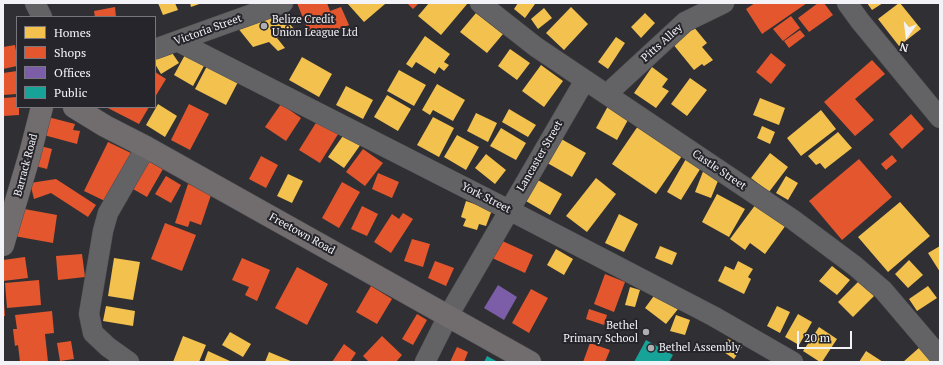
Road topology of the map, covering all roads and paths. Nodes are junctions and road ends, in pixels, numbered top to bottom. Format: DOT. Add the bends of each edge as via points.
graph roads {
  1 [pos="283,3"];
  2 [pos="480,3"];
  3 [pos="724,3"];
  4 [pos="847,3"];
  5 [pos="177,41"];
  6 [pos="156,49"];
  7 [pos="585,80"];
  8 [pos="607,94"];
  9 [pos="42,108"];
  10 [pos="76,108"];
  11 [pos="940,118"];
  12 [pos="146,147"];
  13 [pos="509,210"];
  14 [pos="3,245"];
  15 [pos="448,316"];
  16 [pos="940,357"];
  17 [pos="129,362"];
  18 [pos="425,362"];
  19 [pos="530,362"];
  20 [pos="793,362"];
  1 -- 5 [label="street, Victoria Street"];
  2 -- 7 [label="street, Castle Street" via="536,47"];
  3 -- 8 [label="street, Pitts Alley" via="685,22"];
  4 -- 11 [label="street"];
  5 -- 6 [label="street, Victoria Street"];
  5 -- 13 [label="street, York Street"];
  7 -- 8 [label="street, Castle Street"];
  7 -- 13 [label="street, Lancaster Street"];
  8 -- 16 [label="street, Castle Street" via="792,219 855,266 883,290"];
  9 -- 14 [label="main road, Barrack Road"];
  10 -- 12 [label="main road, Freetown Road"];
  12 -- 15 [label="main road, Freetown Road"];
  12 -- 17 [label="street" via="108,213 89,314 93,333"];
  13 -- 15 [label="street, Lancaster Street"];
  13 -- 20 [label="street, York Street" via="713,316"];
  15 -- 18 [label="street, Lancaster Street"];
  15 -- 19 [label="main road, Freetown Road"];
}
